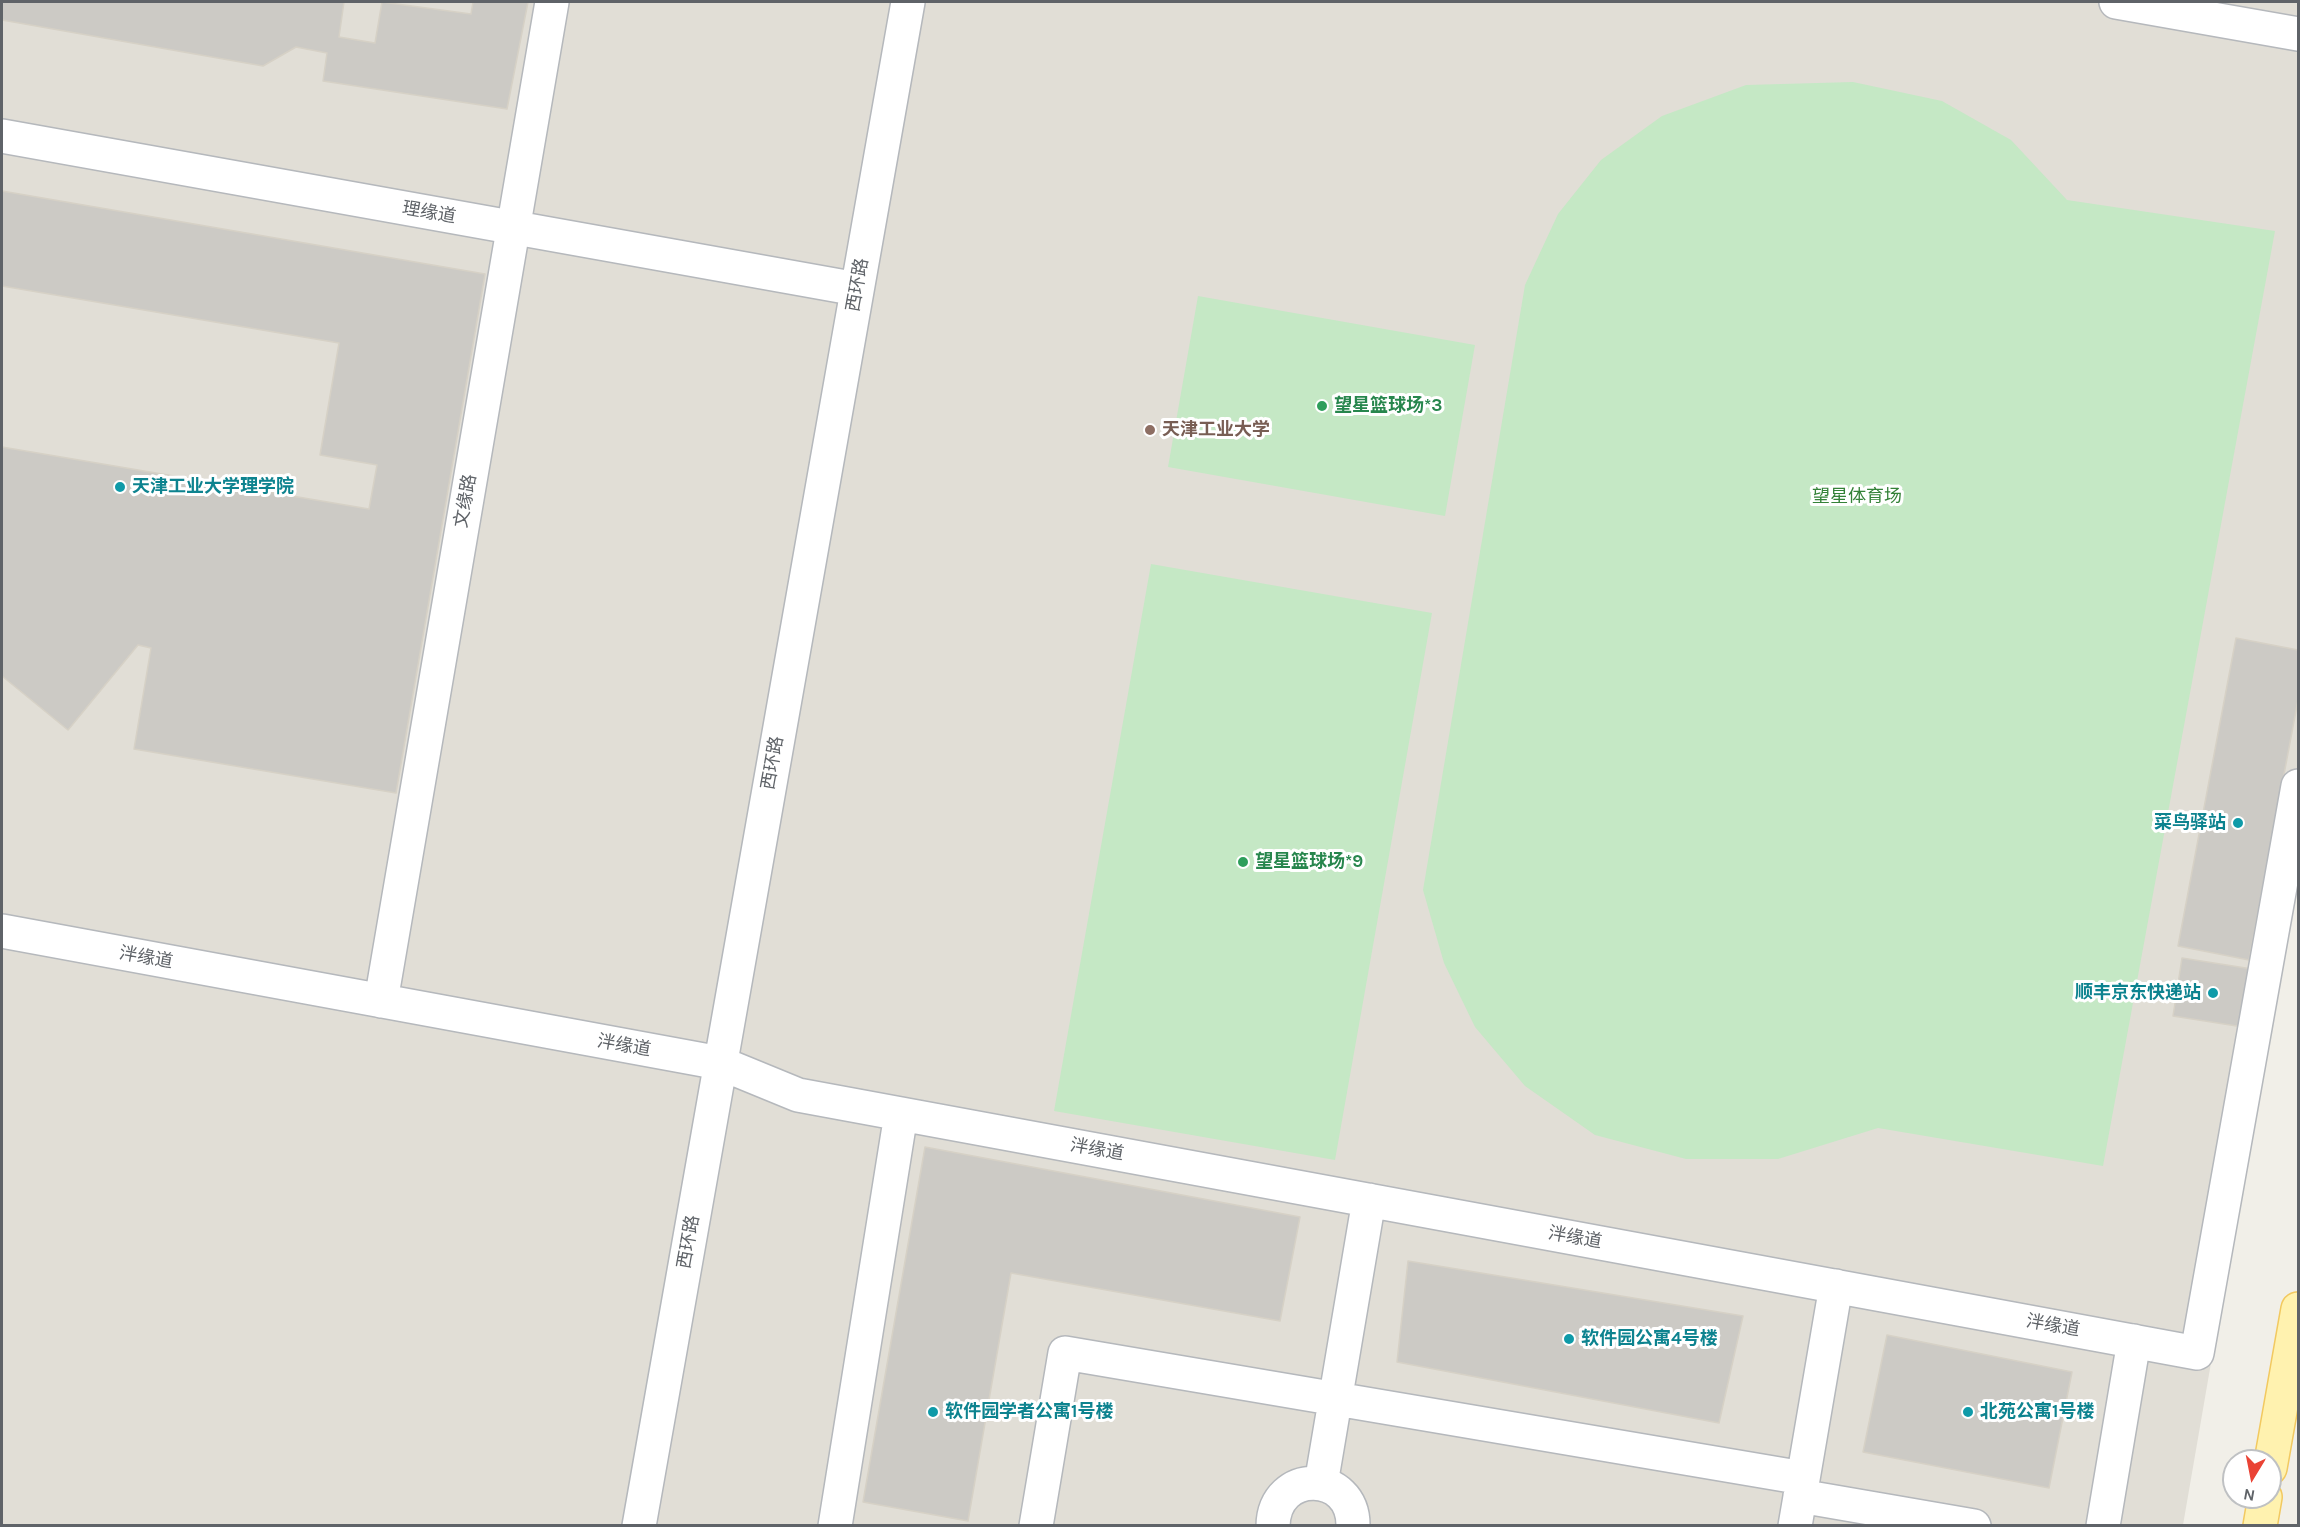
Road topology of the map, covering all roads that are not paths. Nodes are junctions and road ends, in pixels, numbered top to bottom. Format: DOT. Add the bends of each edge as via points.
graph roads {
  1 [pos="552,2"];
  2 [pos="908,2"];
  3 [pos="2116,2"];
  4 [pos="2298,34"];
  5 [pos="2,136"];
  6 [pos="513,228"];
  7 [pos="857,289"];
  8 [pos="2298,786"];
  9 [pos="2,931"];
  10 [pos="381,1001"];
  11 [pos="720,1064"];
  12 [pos="900,1114"];
  13 [pos="1369,1200"];
  14 [pos="1836,1286"];
  15 [pos="2298,1309"];
  16 [pos="2134,1341"];
  17 [pos="2295,1353"];
  18 [pos="1335,1399"];
  19 [pos="2289,1414"];
  20 [pos="2277,1449"];
  21 [pos="1321,1484"];
  22 [pos="1799,1500"];
  23 [pos="2263,1509"];
  24 [pos="639,1526"];
  25 [pos="835,1526"];
  26 [pos="1036,1526"];
  27 [pos="1273,1526"];
  28 [pos="1353,1526"];
  29 [pos="1974,1526"];
  30 [pos="2103,1526"];
  31 [pos="2260,1526"];
  1 -- 6 [label="street, 文缘路"];
  2 -- 7 [label="street, 西环路"];
  3 -- 4 [label="street"];
  5 -- 6 [label="street, 理缘道"];
  6 -- 7 [label="street, 理缘道"];
  6 -- 10 [label="street, 文缘路"];
  7 -- 11 [label="street, 西环路"];
  8 -- 16 [label="street, 泮缘道" via="2197,1353"];
  9 -- 10 [label="street, 泮缘道"];
  10 -- 11 [label="street, 泮缘道"];
  11 -- 12 [label="street, 泮缘道" via="798,1095"];
  11 -- 24 [label="street, 西环路"];
  12 -- 13 [label="street, 泮缘道"];
  12 -- 25 [label="street"];
  13 -- 14 [label="street, 泮缘道"];
  13 -- 18 [label="street"];
  14 -- 16 [label="street, 泮缘道"];
  14 -- 22 [label="street"];
  15 -- 17 [label="main road"];
  16 -- 30 [label="street"];
  17 -- 19 [label="main road"];
  18 -- 21 [label="street"];
  18 -- 22 [label="street"];
  18 -- 26 [label="street" via="1065,1353"];
  19 -- 20 [label="main road"];
  21 -- 27 [label="street" via="1308,1483 1285,1494 1277,1504"];
  21 -- 28 [label="street" via="1345,1497 1352,1509"];
  22 -- 29 [label="street"];
  23 -- 31 [label="main road"];
}
